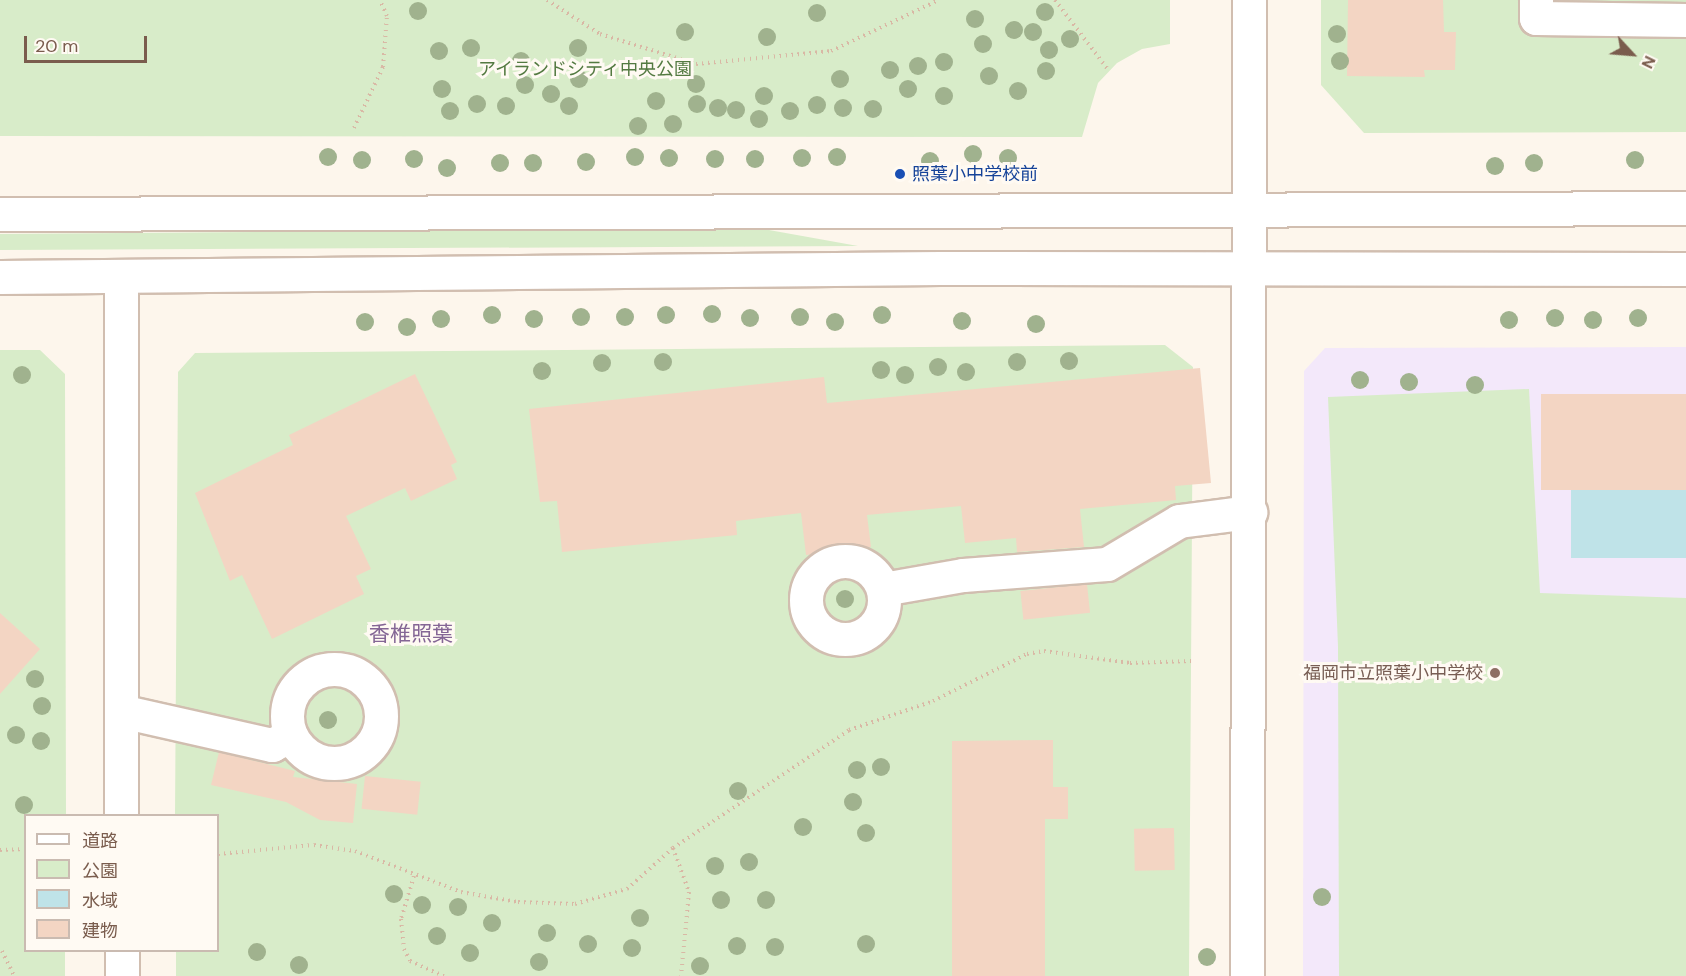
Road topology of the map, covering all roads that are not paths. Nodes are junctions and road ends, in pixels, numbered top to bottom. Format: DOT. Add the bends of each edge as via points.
graph roads {
  1 [pos="1249,0"];
  2 [pos="1536,0"];
  3 [pos="1686,20"];
  4 [pos="1686,208"];
  5 [pos="1251,213"];
  6 [pos="0,214"];
  7 [pos="1686,269"];
  8 [pos="1252,272"];
  9 [pos="0,277"];
  10 [pos="121,277"];
  11 [pos="1250,512"];
  12 [pos="883,589"];
  13 [pos="121,711"];
  14 [pos="291,735"];
  15 [pos="121,814"];
  16 [pos="122,952"];
  17 [pos="122,976"];
  18 [pos="1247,976"];
  1 -- 5 [label="street"];
  2 -- 3 [label="street" via="1536,18"];
  4 -- 5 [label="street"];
  5 -- 6 [label="street"];
  5 -- 8 [label="street"];
  7 -- 8 [label="street"];
  8 -- 10 [label="street" via="928,268"];
  8 -- 11 [label="street"];
  9 -- 10 [label="street"];
  10 -- 13 [label="street"];
  11 -- 12 [label="street" via="1179,521 1107,564 963,576"];
  11 -- 18 [label="street"];
  13 -- 14 [label="street" via="272,745"];
  13 -- 15 [label="street"];
  16 -- 17 [label="street"];
}
